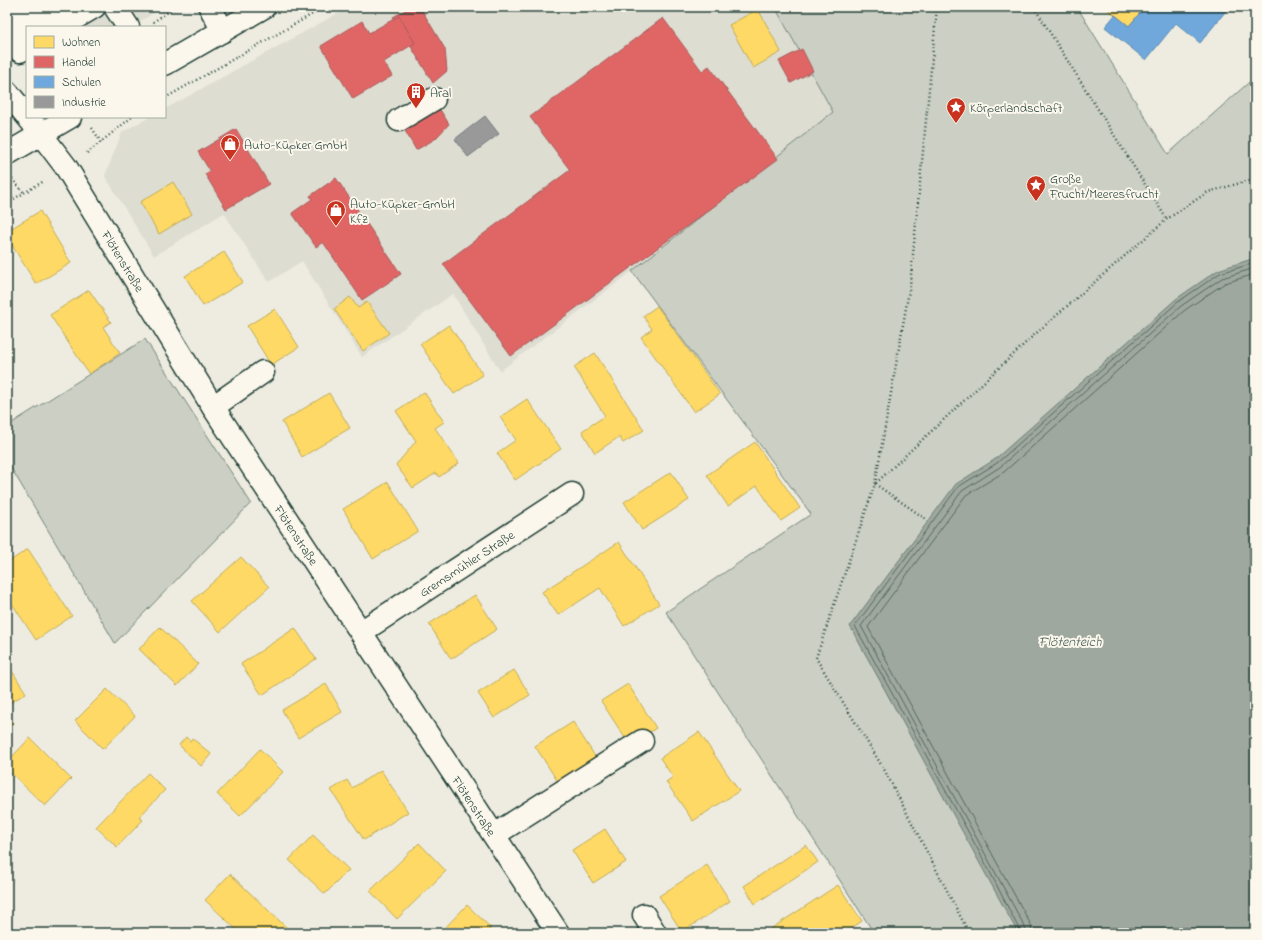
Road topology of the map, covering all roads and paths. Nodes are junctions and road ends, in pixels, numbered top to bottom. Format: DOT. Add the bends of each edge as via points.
graph roads {
  1 [pos="36,7"];
  2 [pos="61,7"];
  3 [pos="94,7"];
  4 [pos="115,7"];
  5 [pos="176,7"];
  6 [pos="210,7"];
  7 [pos="264,7"];
  8 [pos="325,7"];
  9 [pos="937,7"];
  10 [pos="1034,7"];
  11 [pos="150,23"];
  12 [pos="26,26"];
  13 [pos="26,26"];
  14 [pos="62,26"];
  15 [pos="127,26"];
  16 [pos="223,31"];
  17 [pos="15,32"];
  18 [pos="166,63"];
  19 [pos="7,92"];
  20 [pos="166,97"];
  21 [pos="434,99"];
  22 [pos="26,115"];
  23 [pos="62,118"];
  24 [pos="399,120"];
  25 [pos="32,122"];
  26 [pos="7,154"];
  27 [pos="11,177"];
  28 [pos="1255,179"];
  29 [pos="24,193"];
  30 [pos="1166,219"];
  31 [pos="263,372"];
  32 [pos="213,407"];
  33 [pos="875,484"];
  34 [pos="572,494"];
  35 [pos="926,518"];
  36 [pos="361,632"];
  37 [pos="642,740"];
  38 [pos="494,835"];
  39 [pos="558,933"];
  40 [pos="969,933"];
  1 -- 17 [label="street"];
  2 -- 12 [label="street"];
  3 -- 14 [label="street"];
  4 -- 15 [label="street"];
  5 -- 11 [label="path"];
  6 -- 16 [label="street"];
  7 -- 16 [label="street"];
  8 -- 20 [label="path"];
  9 -- 33 [label="path" via="910,285"];
  10 -- 30 [label="path"];
  13 -- 17 [label="street"];
  16 -- 18 [label="street"];
  19 -- 22 [label="street, Flötenstraße"];
  21 -- 24 [label="street"];
  23 -- 25 [label="street"];
  25 -- 26 [label="street"];
  25 -- 32 [label="street, Flötenstraße" via="66,167"];
  27 -- 29 [label="path"];
  28 -- 30 [label="path" via="1208,192"];
  30 -- 33 [label="path" via="1034,336"];
  31 -- 32 [label="street"];
  32 -- 36 [label="street, Flötenstraße"];
  33 -- 35 [label="path"];
  33 -- 40 [label="path" via="816,658 885,771"];
  34 -- 36 [label="street, Gremsmühler Straße"];
  36 -- 38 [label="street, Flötenstraße"];
  37 -- 38 [label="street"];
  38 -- 39 [label="street, Flötenstraße"];
}
